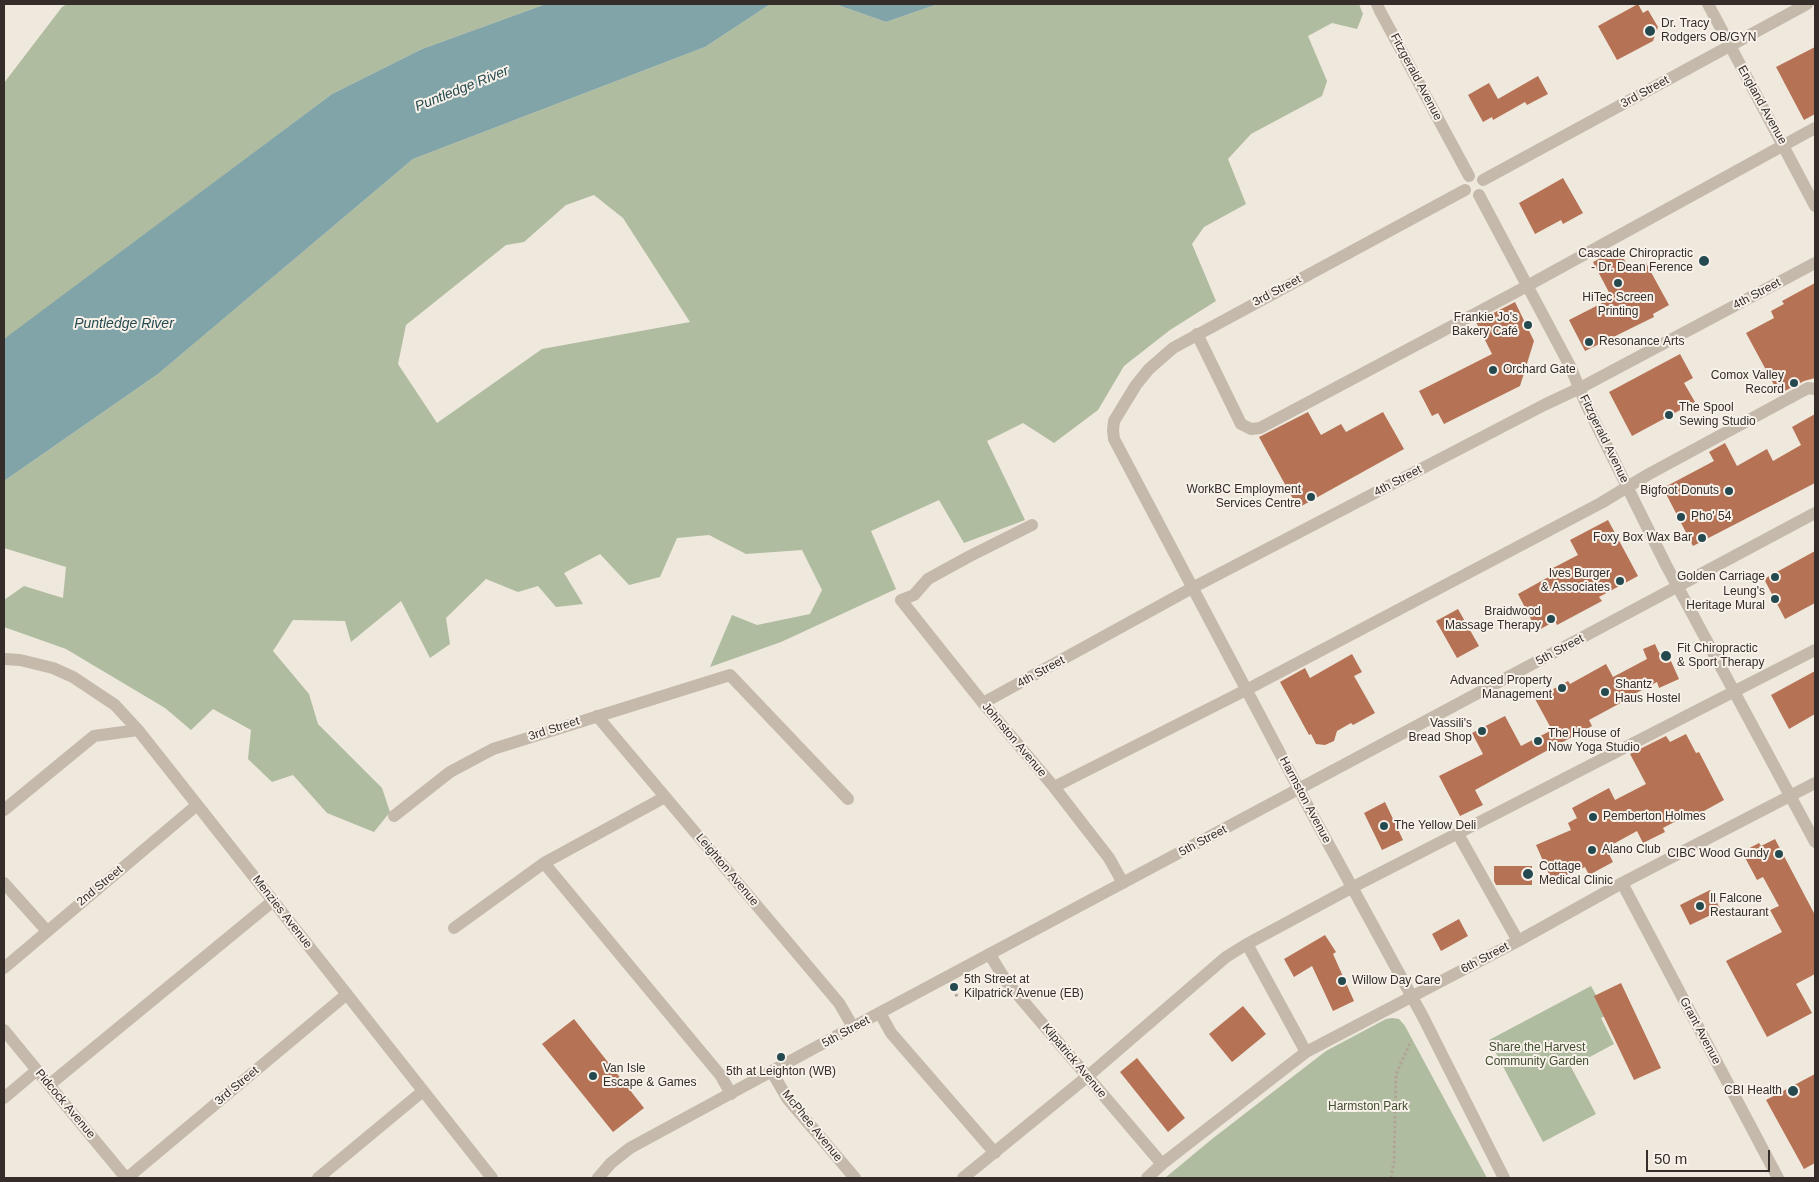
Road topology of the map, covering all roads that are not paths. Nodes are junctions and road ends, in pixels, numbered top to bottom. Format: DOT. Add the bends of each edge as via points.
graph roads {
  1 [pos="1378,4"];
  2 [pos="1708,4"];
  3 [pos="1807,4"];
  4 [pos="1730,45"];
  5 [pos="1815,128"];
  6 [pos="1784,145"];
  7 [pos="1469,176"];
  8 [pos="1483,180"];
  9 [pos="1465,190"];
  10 [pos="1479,195"];
  11 [pos="1815,206"];
  12 [pos="1815,263"];
  13 [pos="1527,286"];
  14 [pos="1197,334"];
  15 [pos="1580,388"];
  16 [pos="1815,388"];
  17 [pos="1114,421"];
  18 [pos="1627,487"];
  19 [pos="1815,513"];
  20 [pos="1032,526"];
  21 [pos="1678,586"];
  22 [pos="1192,588"];
  23 [pos="1815,650"];
  24 [pos="4,659"];
  25 [pos="1246,690"];
  26 [pos="1735,691"];
  27 [pos="983,703"];
  28 [pos="597,716"];
  29 [pos="138,730"];
  30 [pos="1815,783"];
  31 [pos="1054,787"];
  32 [pos="1299,789"];
  33 [pos="1790,796"];
  34 [pos="665,797"];
  35 [pos="848,799"];
  36 [pos="197,805"];
  37 [pos="4,810"];
  38 [pos="394,816"];
  39 [pos="1458,834"];
  40 [pos="1815,842"];
  41 [pos="544,863"];
  42 [pos="4,883"];
  43 [pos="1124,883"];
  44 [pos="1622,883"];
  45 [pos="1353,887"];
  46 [pos="273,901"];
  47 [pos="454,928"];
  48 [pos="47,931"];
  49 [pos="1518,941"];
  50 [pos="1247,944"];
  51 [pos="990,955"];
  52 [pos="4,968"];
  53 [pos="346,994"];
  54 [pos="1412,996"];
  55 [pos="880,1013"];
  56 [pos="853,1027"];
  57 [pos="4,1030"];
  58 [pos="1306,1052"];
  59 [pos="37,1070"];
  60 [pos="772,1072"];
  61 [pos="1088,1076"];
  62 [pos="49,1085"];
  63 [pos="423,1091"];
  64 [pos="731,1094"];
  65 [pos="4,1098"];
  66 [pos="995,1153"];
  67 [pos="1162,1164"];
  68 [pos="126,1178"];
  69 [pos="318,1178"];
  70 [pos="492,1178"];
  71 [pos="598,1178"];
  72 [pos="855,1178"];
  73 [pos="963,1178"];
  74 [pos="1148,1178"];
  75 [pos="1504,1178"];
  76 [pos="1778,1178"];
  1 -- 7 [label="street, Fitzgerald Avenue"];
  2 -- 4 [label="street, England Avenue"];
  3 -- 4 [label="street, 3rd Street"];
  4 -- 6 [label="street, England Avenue"];
  4 -- 8 [label="street, 3rd Street"];
  5 -- 6 [label="street"];
  6 -- 11 [label="street, England Avenue"];
  6 -- 13 [label="street"];
  7 -- 8 [label="street"];
  7 -- 9 [label="street"];
  8 -- 10 [label="street" via="1484,187"];
  9 -- 10 [label="street" via="1469,195"];
  9 -- 14 [label="street, 3rd Street"];
  10 -- 13 [label="street, Fitzgerald Avenue"];
  12 -- 15 [label="street, 4th Street"];
  13 -- 14 [label="street" via="1260,428 1251,429 1241,424"];
  13 -- 15 [label="street, Fitzgerald Avenue"];
  14 -- 17 [label="street, 3rd Street" via="1173,348 1149,369"];
  15 -- 18 [label="street, Fitzgerald Avenue"];
  15 -- 22 [label="street, 4th Street"];
  16 -- 18 [label="street" via="1808,388"];
  17 -- 22 [label="street, Harmston Avenue" via="1114,439"];
  18 -- 21 [label="street, Fitzgerald Avenue"];
  18 -- 25 [label="street"];
  19 -- 21 [label="street, 5th Street"];
  20 -- 27 [label="street, Johnston Avenue" via="928,579 914,595 900,600"];
  21 -- 26 [label="street, Fitzgerald Avenue"];
  21 -- 32 [label="street, 5th Street"];
  22 -- 25 [label="street, Harmston Avenue"];
  22 -- 27 [label="street, 4th Street"];
  23 -- 26 [label="street"];
  24 -- 29 [label="street, Menzies Avenue" via="53,668 73,677 115,705"];
  25 -- 31 [label="street"];
  25 -- 32 [label="street, Harmston Avenue"];
  26 -- 33 [label="street, Fitzgerald Avenue"];
  26 -- 39 [label="street"];
  27 -- 31 [label="street, Johnston Avenue"];
  28 -- 34 [label="street, Leighton Avenue"];
  28 -- 35 [label="street, 3rd Street" via="730,675"];
  28 -- 38 [label="street, 3rd Street" via="493,748 450,772"];
  29 -- 36 [label="street, Menzies Avenue"];
  29 -- 37 [label="street" via="94,736"];
  30 -- 33 [label="street, 6th Street"];
  31 -- 43 [label="street, Johnston Avenue" via="1109,858"];
  32 -- 43 [label="street, 5th Street"];
  32 -- 45 [label="street, Harmston Avenue"];
  33 -- 40 [label="street, Fitzgerald Avenue"];
  33 -- 44 [label="street, 6th Street"];
  34 -- 41 [label="street"];
  34 -- 56 [label="street, Leighton Avenue" via="839,1003"];
  36 -- 46 [label="street, Menzies Avenue"];
  36 -- 48 [label="street, 2nd Street"];
  39 -- 45 [label="street"];
  39 -- 49 [label="street"];
  41 -- 47 [label="street"];
  41 -- 64 [label="street" via="721,1076"];
  42 -- 48 [label="street"];
  43 -- 51 [label="street, 5th Street"];
  44 -- 49 [label="street, 6th Street"];
  44 -- 76 [label="street, Grant Avenue"];
  45 -- 50 [label="street"];
  45 -- 54 [label="street, Harmston Avenue"];
  46 -- 53 [label="street, Menzies Avenue"];
  46 -- 62 [label="street"];
  48 -- 52 [label="street, 2nd Street"];
  49 -- 54 [label="street, 6th Street"];
  50 -- 58 [label="street"];
  50 -- 61 [label="street" via="1226,957"];
  51 -- 55 [label="street, 5th Street"];
  51 -- 61 [label="street, Kilpatrick Avenue" via="1006,981"];
  53 -- 63 [label="street, Menzies Avenue"];
  53 -- 68 [label="street, 3rd Street"];
  54 -- 58 [label="street, 6th Street"];
  54 -- 75 [label="street, Harmston Avenue"];
  55 -- 56 [label="street, 5th Street"];
  55 -- 66 [label="street" via="890,1033"];
  56 -- 60 [label="street, 5th Street"];
  57 -- 59 [label="street, Pidcock Avenue"];
  58 -- 67 [label="street, 6th Street"];
  59 -- 62 [label="street, Pidcock Avenue"];
  59 -- 65 [label="street"];
  60 -- 64 [label="street, 5th Street"];
  60 -- 72 [label="street, McPhee Avenue" via="787,1098"];
  61 -- 66 [label="street"];
  61 -- 67 [label="street, Kilpatrick Avenue"];
  62 -- 68 [label="street, Pidcock Avenue"];
  63 -- 69 [label="street"];
  63 -- 70 [label="street, Menzies Avenue"];
  64 -- 71 [label="street, 5th Street" via="630,1148"];
  66 -- 73 [label="street"];
  67 -- 74 [label="street, 6th Street"];
}
